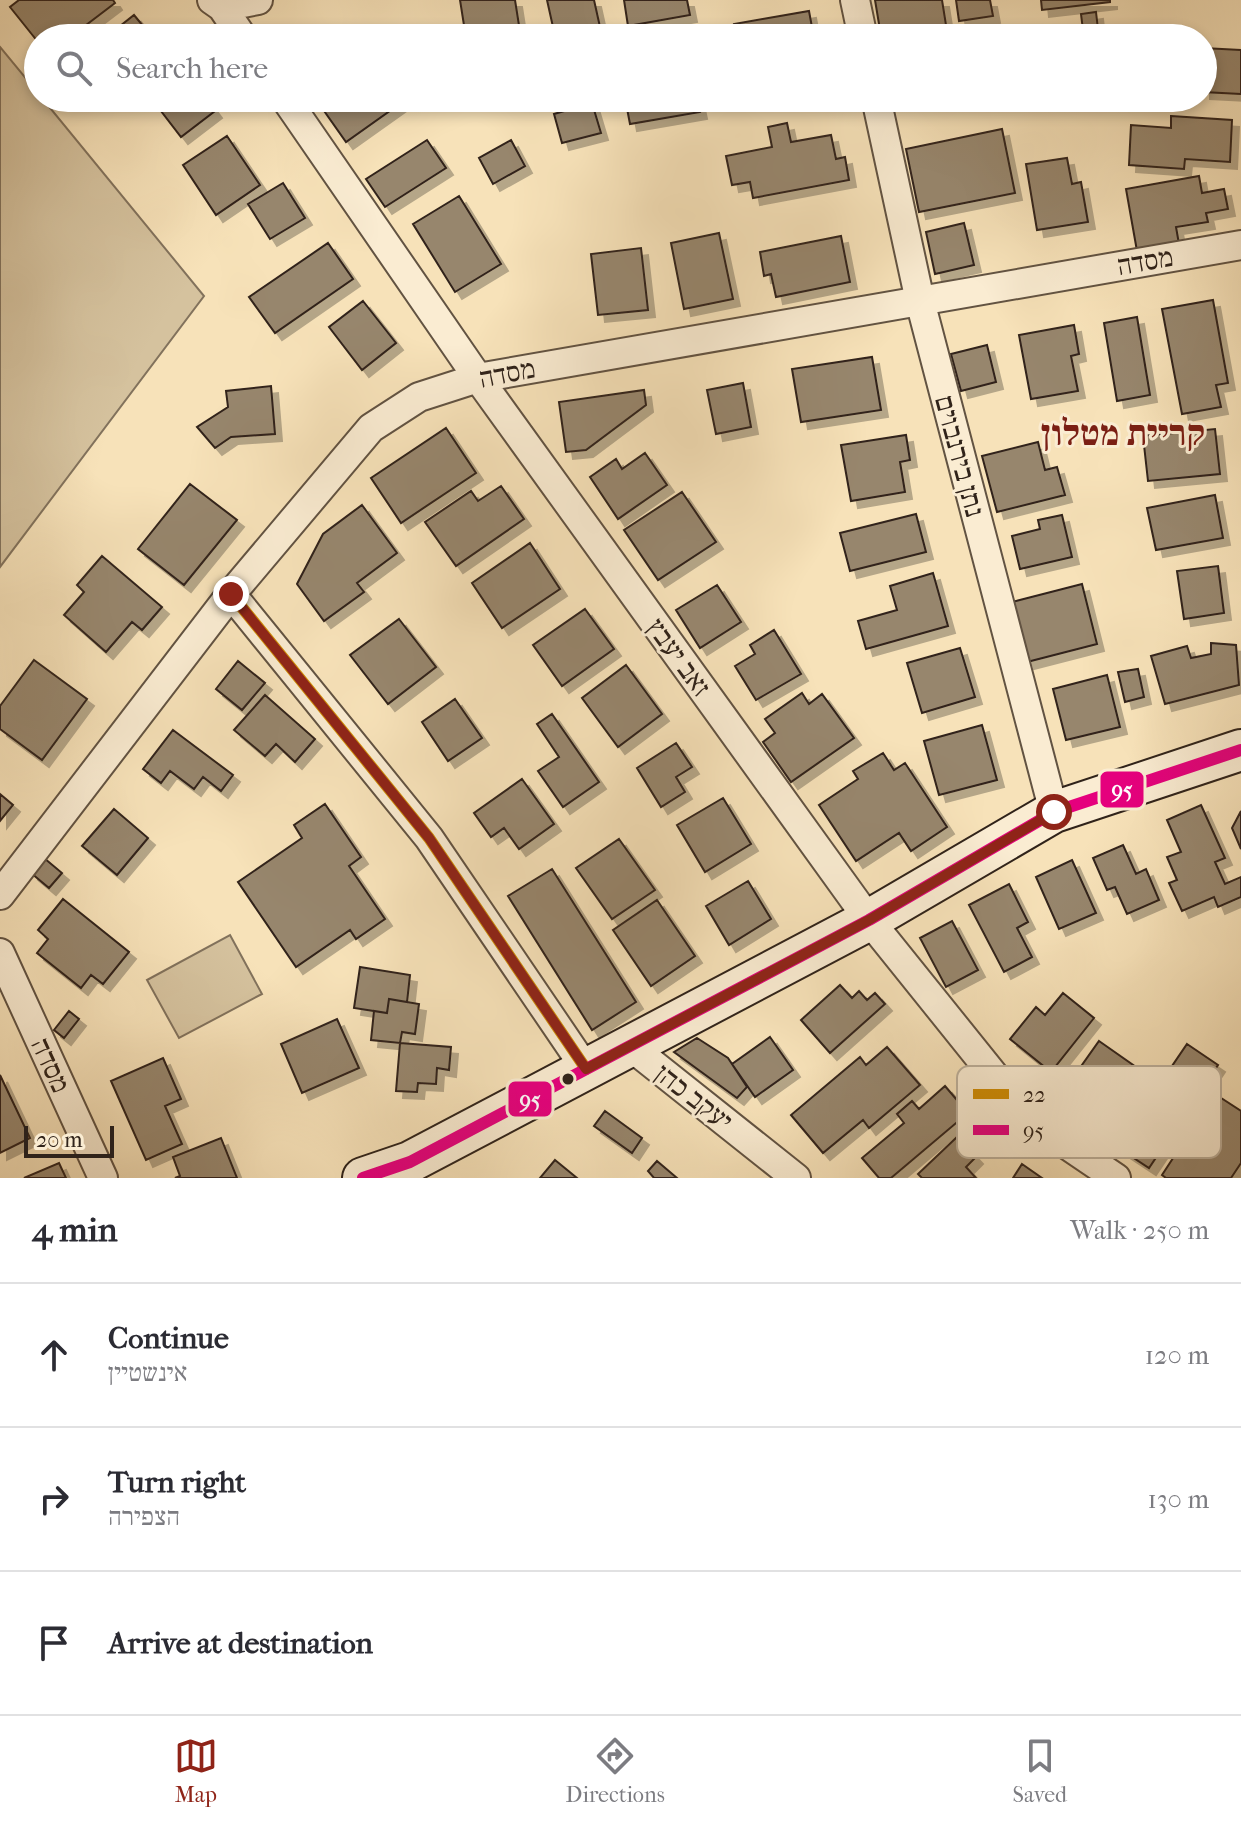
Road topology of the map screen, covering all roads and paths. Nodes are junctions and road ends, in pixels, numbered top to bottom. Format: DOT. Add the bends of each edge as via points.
graph roads {
  1 [pos="258,0"];
  2 [pos="855,0"];
  3 [pos="220,2"];
  4 [pos="234,24"];
  5 [pos="860,24"];
  6 [pos="295,112"];
  7 [pos="879,112"];
  8 [pos="1241,245"];
  9 [pos="920,301"];
  10 [pos="478,378"];
  11 [pos="231,594"];
  12 [pos="1241,750"];
  13 [pos="1054,812"];
  14 [pos="0,895"];
  15 [pos="869,920"];
  16 [pos="0,953"];
  17 [pos="630,1046"];
  18 [pos="986,1066"];
  19 [pos="586,1069"];
  20 [pos="1087,1158"];
  21 [pos="419,1170"];
  22 [pos="103,1178"];
  23 [pos="363,1178"];
  24 [pos="796,1178"];
  25 [pos="1116,1178"];
  1 -- 3 [label="street"];
  2 -- 5 [label="street"];
  3 -- 4 [label="street"];
  6 -- 10 [label="street, זאב יעבץ"];
  7 -- 9 [label="street, נתן בירנבוים"];
  8 -- 9 [label="street, מסדה"];
  9 -- 10 [label="street, מסדה"];
  9 -- 13 [label="street, נתן בירנבוים"];
  10 -- 11 [label="street, מסדה" via="419,397 371,428"];
  10 -- 15 [label="street, זאב יעבץ"];
  11 -- 14 [label="street, מסדה"];
  11 -- 19 [label="street" via="429,838"];
  12 -- 13 [label="street"];
  13 -- 15 [label="street"];
  15 -- 17 [label="street"];
  15 -- 18 [label="street, זאב יעבץ"];
  16 -- 22 [label="street, מסדה"];
  17 -- 19 [label="street"];
  17 -- 24 [label="street, יעקב כהן"];
  19 -- 21 [label="street"];
  20 -- 25 [label="street, זאב יעבץ"];
  21 -- 23 [label="street"];
}
